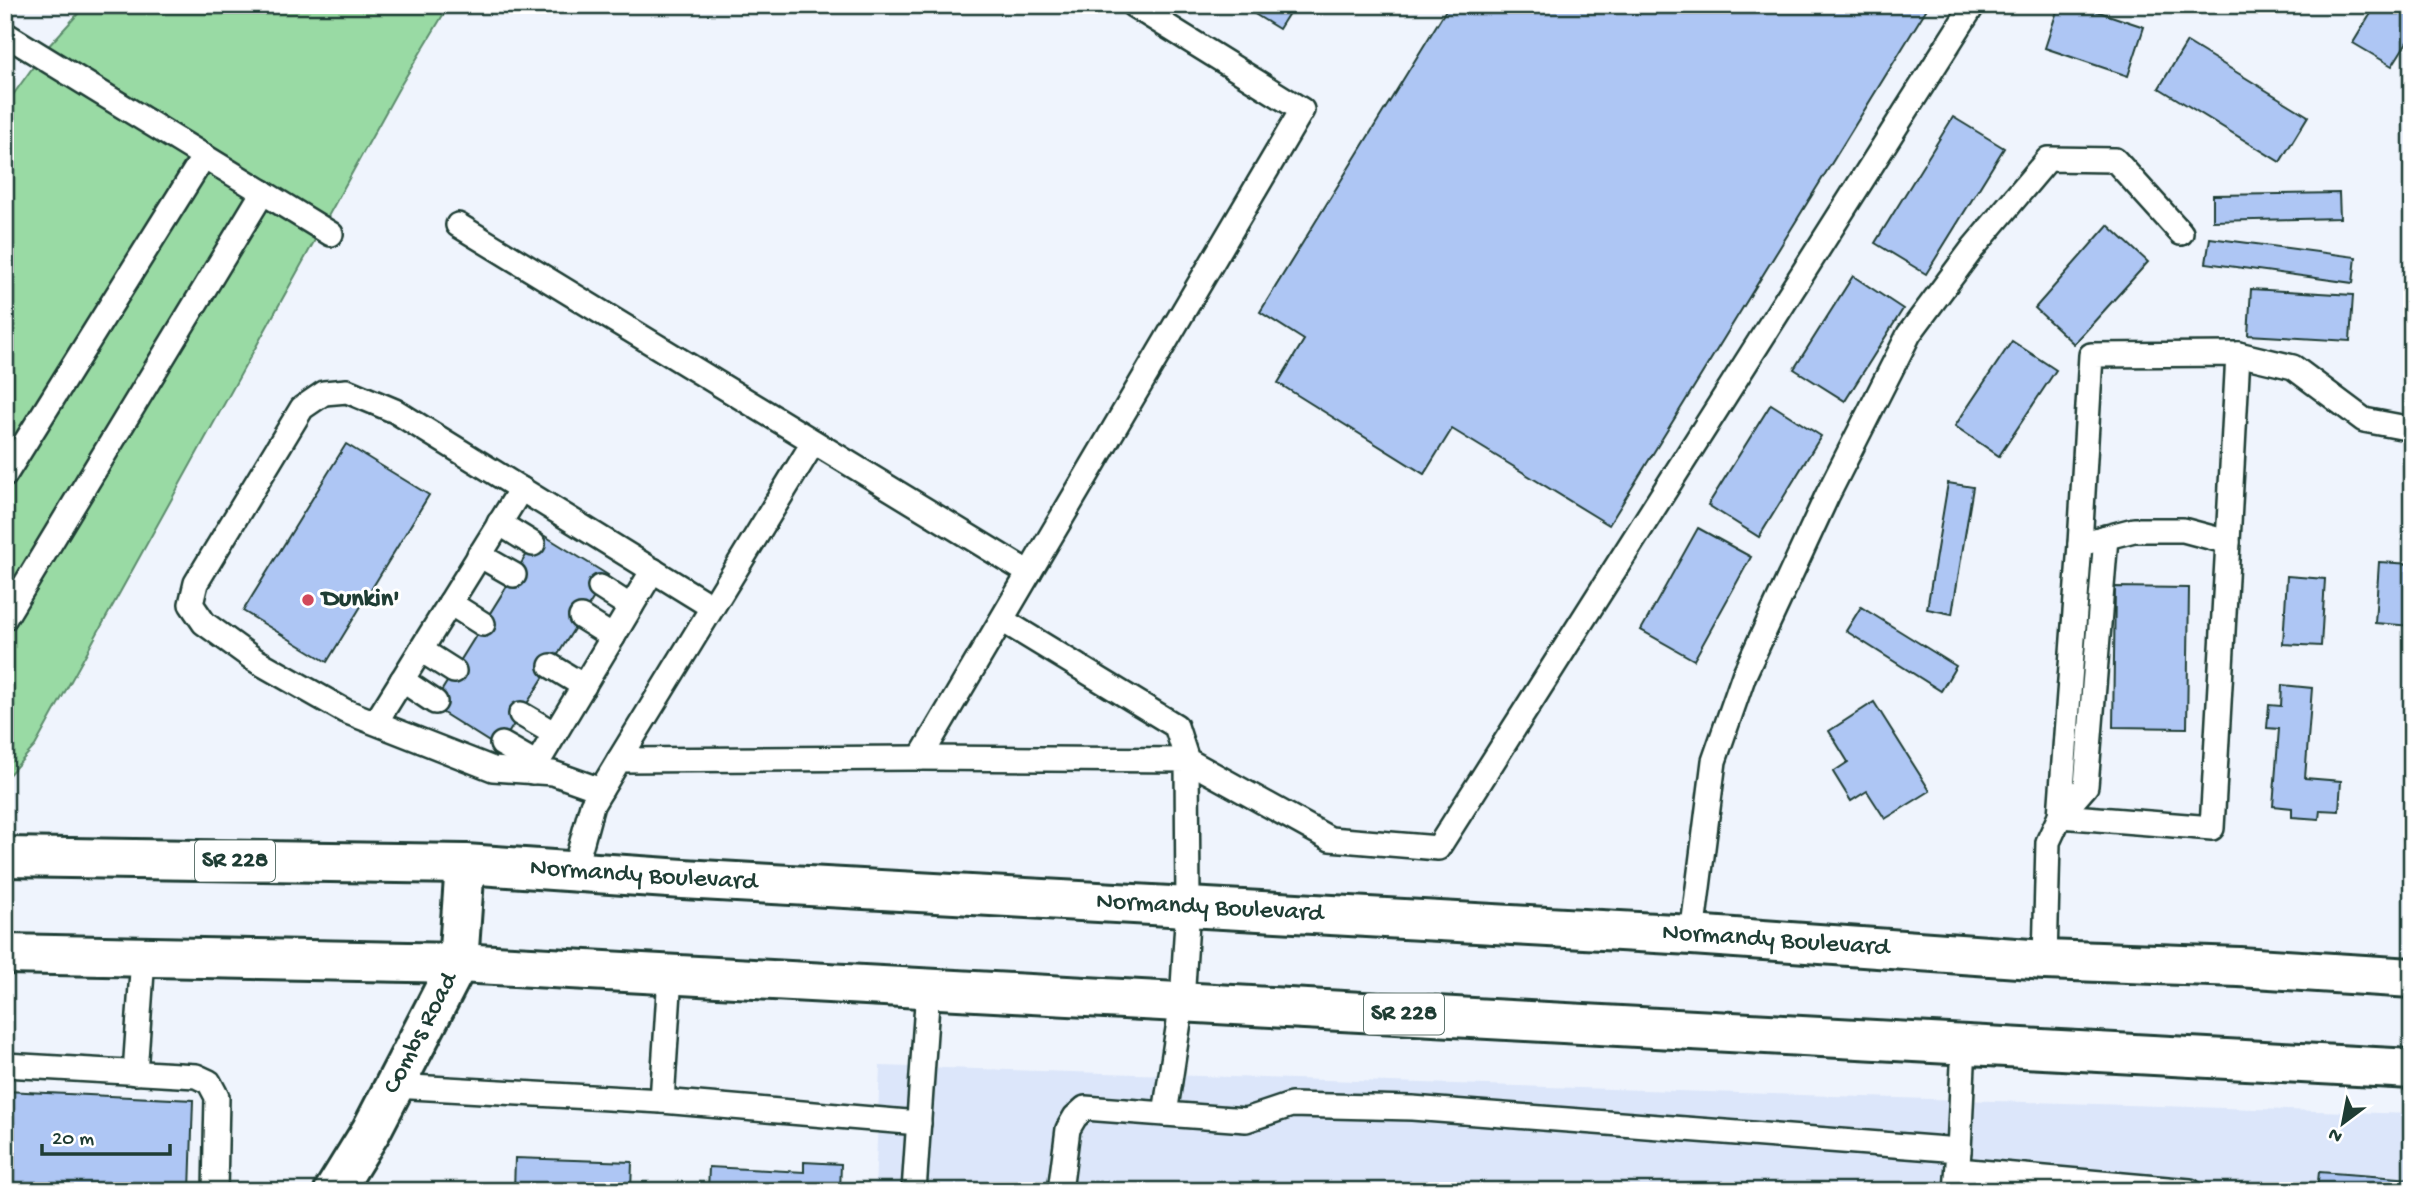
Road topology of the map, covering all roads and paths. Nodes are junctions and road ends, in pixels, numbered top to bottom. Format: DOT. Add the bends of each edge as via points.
graph roads {
  1 [pos="1133,5"];
  2 [pos="1973,5"];
  3 [pos="5,34"];
  4 [pos="204,156"];
  5 [pos="264,192"];
  6 [pos="458,225"];
  7 [pos="2181,233"];
  8 [pos="331,234"];
  9 [pos="2238,354"];
  10 [pos="2412,429"];
  11 [pos="813,443"];
  12 [pos="5,475"];
  13 [pos="521,489"];
  14 [pos="499,523"];
  15 [pos="2106,537"];
  16 [pos="2228,542"];
  17 [pos="533,544"];
  18 [pos="2080,544"];
  19 [pos="480,555"];
  20 [pos="653,570"];
  21 [pos="1029,573"];
  22 [pos="514,575"];
  23 [pos="600,587"];
  24 [pos="450,603"];
  25 [pos="631,607"];
  26 [pos="712,607"];
  27 [pos="581,617"];
  28 [pos="5,618"];
  29 [pos="1002,620"];
  30 [pos="483,624"];
  31 [pos="613,637"];
  32 [pos="421,650"];
  33 [pos="551,666"];
  34 [pos="454,671"];
  35 [pos="402,680"];
  36 [pos="584,686"];
  37 [pos="435,702"];
  38 [pos="521,713"];
  39 [pos="376,722"];
  40 [pos="555,734"];
  41 [pos="502,744"];
  42 [pos="920,758"];
  43 [pos="619,760"];
  44 [pos="1187,760"];
  45 [pos="535,768"];
  46 [pos="601,790"];
  47 [pos="2060,816"];
  48 [pos="5,857"];
  49 [pos="465,864"];
  50 [pos="574,871"];
  51 [pos="1188,906"];
  52 [pos="1692,935"];
  53 [pos="5,954"];
  54 [pos="143,957"];
  55 [pos="2045,960"];
  56 [pos="458,963"];
  57 [pos="670,975"];
  58 [pos="2412,978"];
  59 [pos="928,989"];
  60 [pos="1182,1002"];
  61 [pos="1964,1044"];
  62 [pos="5,1065"];
  63 [pos="2412,1069"];
  64 [pos="135,1073"];
  65 [pos="394,1086"];
  66 [pos="662,1101"];
  67 [pos="1165,1114"];
  68 [pos="919,1122"];
  69 [pos="1957,1170"];
  70 [pos="215,1191"];
  71 [pos="334,1191"];
  72 [pos="914,1191"];
  73 [pos="1060,1191"];
  74 [pos="2190,1191"];
  1 -- 21 [label="lane" via="1302,110"];
  2 -- 44 [label="lane" via="1438,848 1330,839"];
  3 -- 4 [label="lane"];
  4 -- 5 [label="lane"];
  4 -- 12 [label="lane"];
  5 -- 8 [label="lane"];
  5 -- 28 [label="lane"];
  6 -- 11 [label="lane"];
  7 -- 52 [label="lane" via="2115,160 2048,159 1909,334 1744,675 1714,761"];
  9 -- 10 [label="lane" via="2293,368 2364,420"];
  9 -- 16 [label="lane"];
  9 -- 18 [label="lane" via="2091,355"];
  11 -- 21 [label="lane"];
  11 -- 26 [label="lane"];
  13 -- 14 [label="lane"];
  13 -- 20 [label="lane"];
  13 -- 39 [label="lane" via="395,411 346,391 324,393 302,408 196,583 191,604 204,623 255,660 345,711"];
  14 -- 17 [label="lane"];
  14 -- 19 [label="lane"];
  15 -- 16 [label="lane" via="2134,530 2183,530"];
  15 -- 18 [label="lane"];
  15 -- 47 [label="lane" via="2086,786"];
  16 -- 47 [label="lane" via="2212,828"];
  18 -- 47 [label="lane"];
  19 -- 22 [label="lane"];
  19 -- 24 [label="lane"];
  20 -- 25 [label="lane"];
  20 -- 26 [label="lane"];
  21 -- 29 [label="lane"];
  23 -- 25 [label="lane"];
  24 -- 30 [label="lane"];
  24 -- 32 [label="lane"];
  25 -- 31 [label="lane"];
  26 -- 43 [label="lane"];
  27 -- 31 [label="lane"];
  29 -- 42 [label="lane"];
  29 -- 44 [label="lane" via="1177,726"];
  31 -- 36 [label="lane"];
  32 -- 34 [label="lane"];
  32 -- 35 [label="lane"];
  33 -- 36 [label="lane"];
  35 -- 37 [label="lane"];
  35 -- 39 [label="lane"];
  36 -- 40 [label="lane"];
  38 -- 40 [label="lane"];
  39 -- 45 [label="lane" via="493,769"];
  40 -- 45 [label="lane"];
  41 -- 45 [label="lane"];
  42 -- 43 [label="lane"];
  42 -- 44 [label="lane"];
  43 -- 46 [label="lane"];
  44 -- 51 [label="lane"];
  45 -- 46 [label="lane"];
  46 -- 50 [label="lane"];
  47 -- 55 [label="lane" via="2048,842"];
  48 -- 49 [label="main road, Normandy Boulevard / SR 228"];
  49 -- 50 [label="main road, Normandy Boulevard / SR 228"];
  49 -- 56 [label="main road, Combs Road"];
  50 -- 51 [label="main road, Normandy Boulevard / SR 228"];
  51 -- 52 [label="main road, Normandy Boulevard / SR 228"];
  51 -- 60 [label="lane"];
  52 -- 55 [label="main road, Normandy Boulevard / SR 228"];
  53 -- 54 [label="main road, SR 228"];
  54 -- 56 [label="main road, SR 228"];
  54 -- 64 [label="lane"];
  55 -- 58 [label="main road, Normandy Boulevard / SR 228"];
  56 -- 57 [label="main road, SR 228"];
  56 -- 65 [label="main road, Combs Road"];
  57 -- 59 [label="main road, SR 228"];
  57 -- 66 [label="lane"];
  59 -- 60 [label="main road, SR 228"];
  59 -- 68 [label="lane"];
  60 -- 61 [label="main road, SR 228"];
  60 -- 67 [label="lane"];
  61 -- 63 [label="main road, SR 228"];
  61 -- 69 [label="lane"];
  62 -- 64 [label="lane"];
  64 -- 70 [label="lane" via="196,1076 208,1082 217,1097"];
  65 -- 66 [label="lane"];
  65 -- 71 [label="main road, Combs Road"];
  66 -- 68 [label="lane"];
  67 -- 69 [label="lane" via="1246,1120 1291,1105 1412,1108"];
  67 -- 73 [label="lane" via="1085,1108 1068,1129"];
  68 -- 72 [label="lane"];
  69 -- 74 [label="lane"];
}
